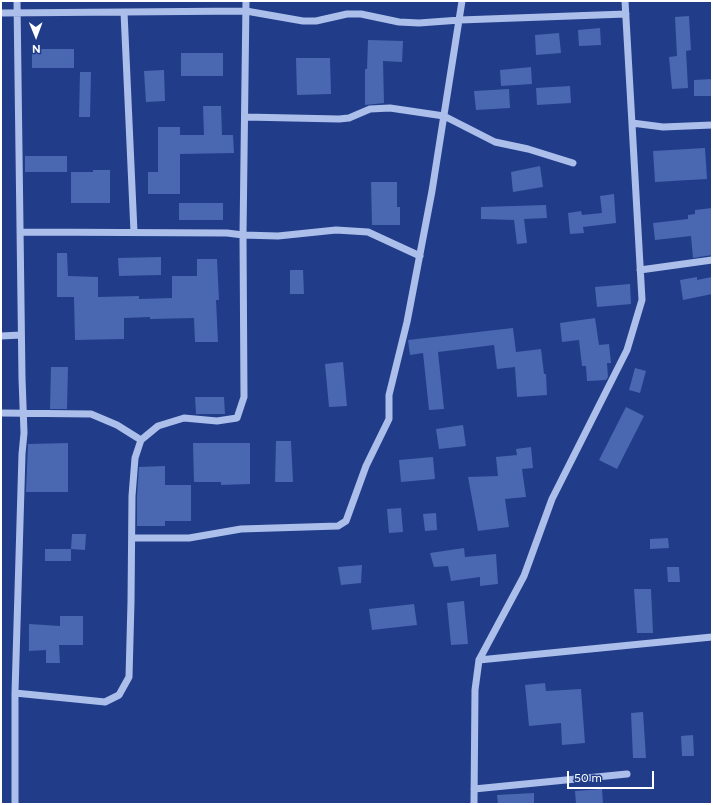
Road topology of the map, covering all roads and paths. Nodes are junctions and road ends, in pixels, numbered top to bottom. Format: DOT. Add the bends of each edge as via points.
graph roads {
  1 [pos="17,1"];
  2 [pos="246,1"];
  3 [pos="462,1"];
  4 [pos="625,1"];
  5 [pos="246,11"];
  6 [pos="124,12"];
  7 [pos="1,13"];
  8 [pos="18,13"];
  9 [pos="626,14"];
  10 [pos="460,20"];
  11 [pos="444,116"];
  12 [pos="245,117"];
  13 [pos="632,123"];
  14 [pos="712,125"];
  15 [pos="573,163"];
  16 [pos="20,232"];
  17 [pos="134,232"];
  18 [pos="243,234"];
  19 [pos="420,256"];
  20 [pos="712,260"];
  21 [pos="640,270"];
  22 [pos="21,335"];
  23 [pos="1,336"];
  24 [pos="24,412"];
  25 [pos="1,413"];
  26 [pos="141,440"];
  27 [pos="132,538"];
  28 [pos="712,637"];
  29 [pos="479,660"];
  30 [pos="15,693"];
  31 [pos="626,774"];
  32 [pos="474,789"];
  33 [pos="15,804"];
  34 [pos="474,804"];
  1 -- 8 [label="street"];
  2 -- 5 [label="street"];
  3 -- 10 [label="street"];
  4 -- 9 [label="street"];
  5 -- 6 [label="street"];
  5 -- 10 [label="street" via="303,21 316,21 347,14 361,14 399,22"];
  5 -- 12 [label="street"];
  6 -- 8 [label="street"];
  6 -- 17 [label="street"];
  7 -- 8 [label="street"];
  8 -- 16 [label="street"];
  9 -- 10 [label="street"];
  9 -- 13 [label="street"];
  10 -- 11 [label="street"];
  11 -- 12 [label="street" via="390,108 370,109 349,118 339,119"];
  11 -- 15 [label="street" via="495,142"];
  11 -- 19 [label="street"];
  12 -- 18 [label="street"];
  13 -- 14 [label="street" via="663,127"];
  13 -- 21 [label="street"];
  16 -- 17 [label="street"];
  16 -- 22 [label="street"];
  17 -- 18 [label="street"];
  18 -- 19 [label="street" via="278,236 336,230 368,232"];
  18 -- 26 [label="street" via="244,397 237,418 217,421 184,418 158,426"];
  19 -- 27 [label="street" via="389,395 389,419 366,466 346,521 338,526 241,529 190,538"];
  20 -- 21 [label="street"];
  21 -- 29 [label="street" via="642,300 627,350 552,499 524,576"];
  22 -- 23 [label="street"];
  22 -- 24 [label="street"];
  24 -- 25 [label="street"];
  24 -- 26 [label="street" via="91,414 117,425"];
  24 -- 30 [label="street"];
  26 -- 27 [label="street" via="136,458 132,496"];
  27 -- 30 [label="street" via="129,677 119,695 105,702"];
  28 -- 29 [label="street"];
  29 -- 32 [label="street" via="475,690"];
  30 -- 33 [label="street"];
  31 -- 32 [label="street"];
  32 -- 34 [label="street"];
}
